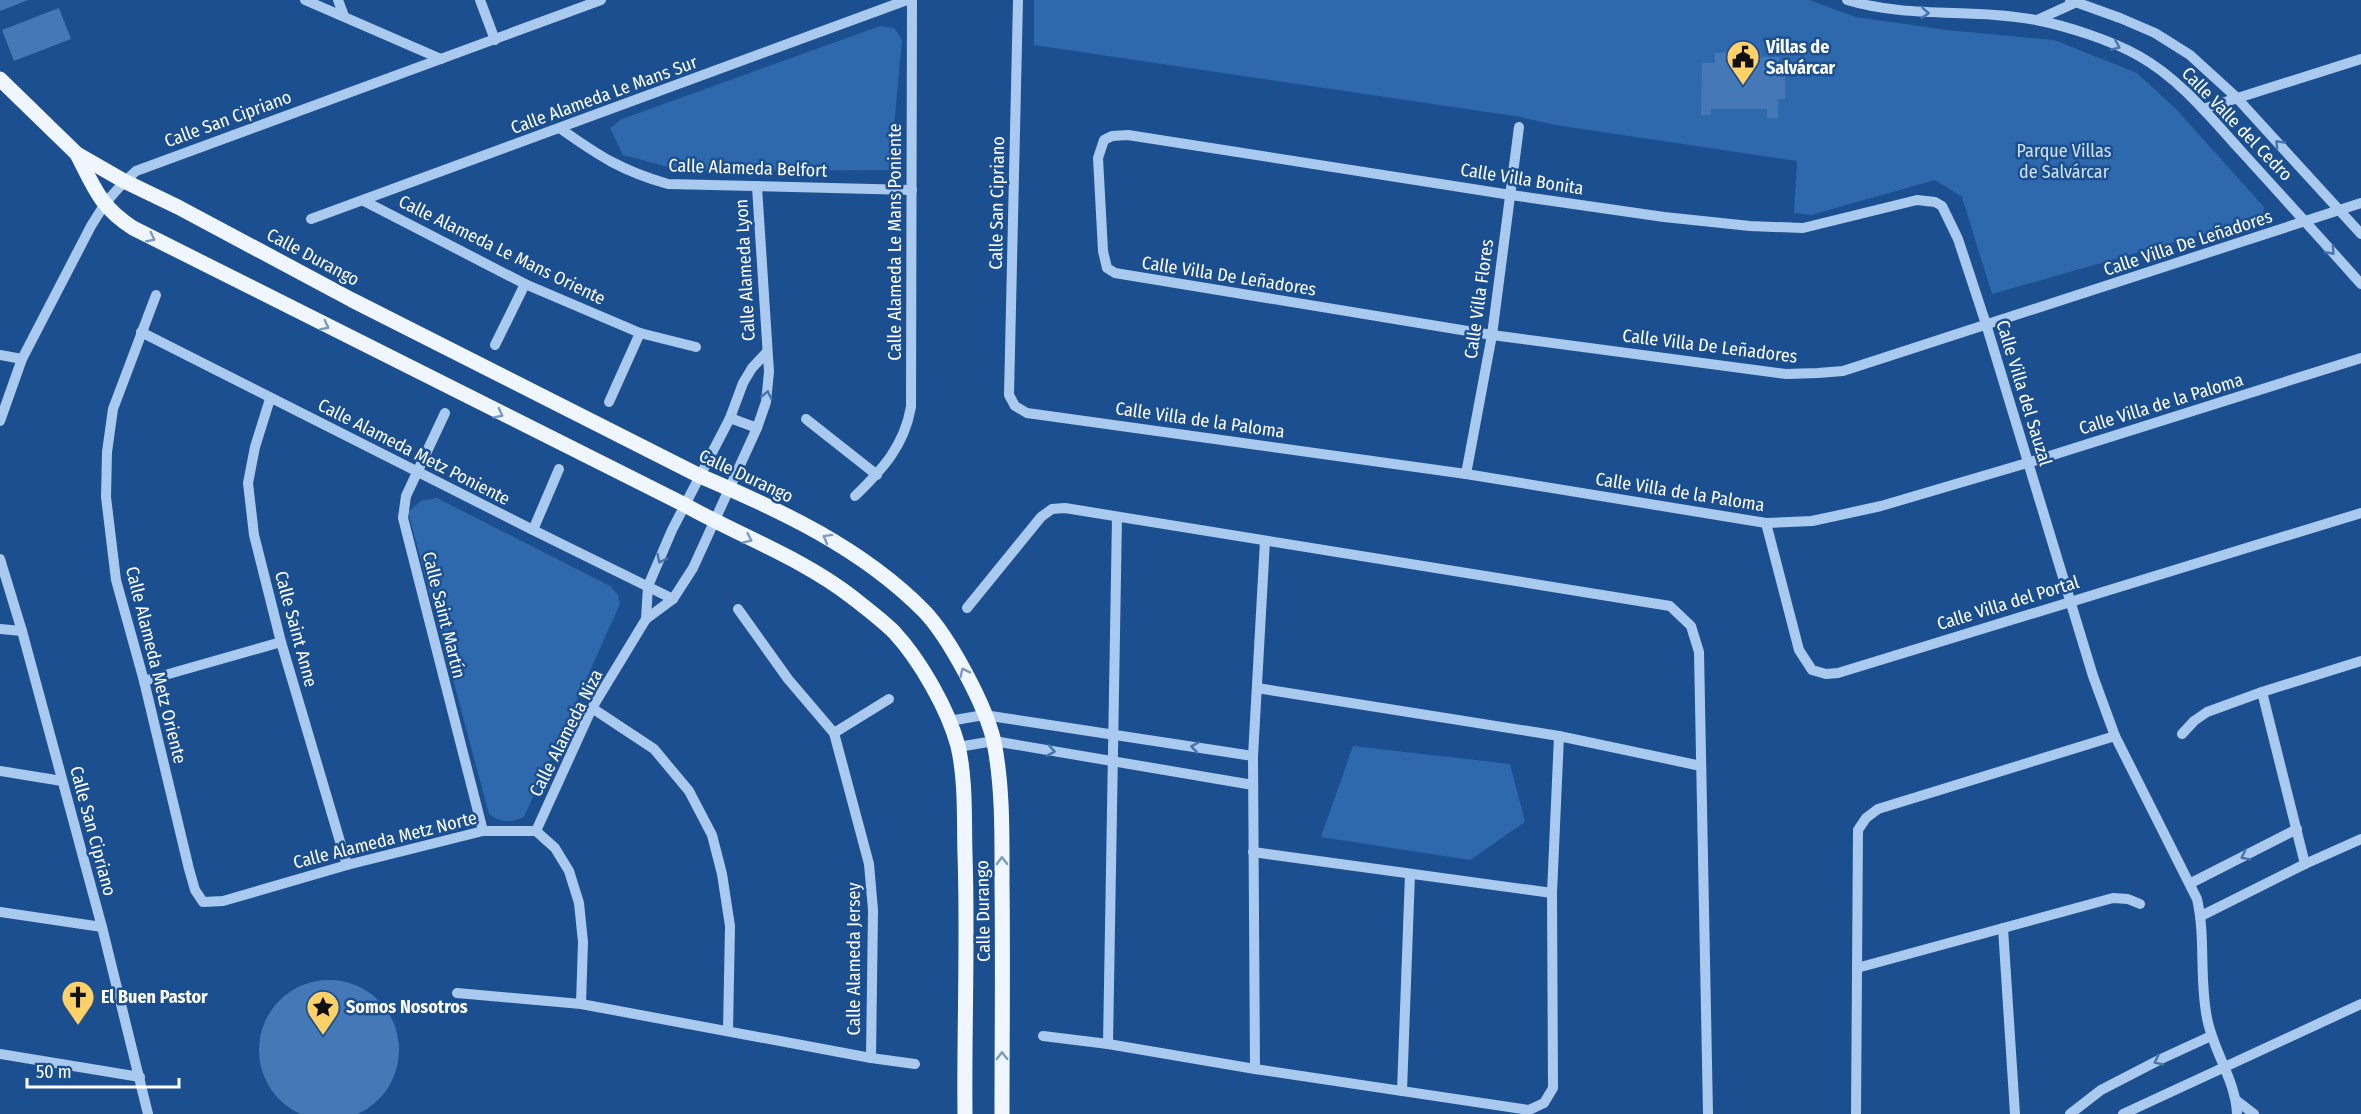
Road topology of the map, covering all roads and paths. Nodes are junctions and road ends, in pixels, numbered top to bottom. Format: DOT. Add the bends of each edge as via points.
graph roads {
  1 [pos="305,0"];
  2 [pos="338,0"];
  3 [pos="480,0"];
  4 [pos="601,0"];
  5 [pos="908,0"];
  6 [pos="912,0"];
  7 [pos="1018,0"];
  8 [pos="1847,0"];
  9 [pos="2076,1"];
  10 [pos="344,16"];
  11 [pos="2037,20"];
  12 [pos="495,40"];
  13 [pos="2361,58"];
  14 [pos="441,59"];
  15 [pos="0,79"];
  16 [pos="2236,97"];
  17 [pos="2203,109"];
  18 [pos="1519,127"];
  19 [pos="561,129"];
  20 [pos="76,154"];
  21 [pos="124,181"];
  22 [pos="757,186"];
  23 [pos="912,190"];
  24 [pos="1510,195"];
  25 [pos="364,201"];
  26 [pos="1935,202"];
  27 [pos="104,204"];
  28 [pos="2361,204"];
  29 [pos="2340,210"];
  30 [pos="311,219"];
  31 [pos="2306,223"];
  32 [pos="2361,234"];
  33 [pos="1107,268"];
  34 [pos="525,284"];
  35 [pos="2361,284"];
  36 [pos="156,295"];
  37 [pos="1986,324"];
  38 [pos="141,332"];
  39 [pos="640,333"];
  40 [pos="1492,334"];
  41 [pos="495,345"];
  42 [pos="696,347"];
  43 [pos="766,352"];
  44 [pos="0,355"];
  45 [pos="22,358"];
  46 [pos="2361,358"];
  47 [pos="270,399"];
  48 [pos="609,402"];
  49 [pos="1015,406"];
  50 [pos="445,413"];
  51 [pos="730,418"];
  52 [pos="806,419"];
  53 [pos="0,421"];
  54 [pos="756,428"];
  55 [pos="2027,463"];
  56 [pos="560,469"];
  57 [pos="418,471"];
  58 [pos="1466,474"];
  59 [pos="877,475"];
  60 [pos="700,476"];
  61 [pos="730,489"];
  62 [pos="855,496"];
  63 [pos="685,506"];
  64 [pos="2361,513"];
  65 [pos="1117,517"];
  66 [pos="715,522"];
  67 [pos="1766,524"];
  68 [pos="532,530"];
  69 [pos="1265,541"];
  70 [pos="0,559"];
  71 [pos="648,586"];
  72 [pos="673,599"];
  73 [pos="2070,601"];
  74 [pos="967,608"];
  75 [pos="738,609"];
  76 [pos="646,619"];
  77 [pos="0,628"];
  78 [pos="22,631"];
  79 [pos="281,642"];
  80 [pos="2361,661"];
  81 [pos="144,681"];
  82 [pos="1257,688"];
  83 [pos="2262,692"];
  84 [pos="889,699"];
  85 [pos="592,708"];
  86 [pos="984,715"];
  87 [pos="949,721"];
  88 [pos="834,733"];
  89 [pos="1112,733"];
  90 [pos="2182,734"];
  91 [pos="1559,736"];
  92 [pos="2115,736"];
  93 [pos="994,741"];
  94 [pos="958,747"];
  95 [pos="1253,756"];
  96 [pos="1112,761"];
  97 [pos="1701,766"];
  98 [pos="0,771"];
  99 [pos="62,781"];
  100 [pos="1252,785"];
  101 [pos="2296,829"];
  102 [pos="483,831"];
  103 [pos="536,831"];
  104 [pos="2361,839"];
  105 [pos="1253,852"];
  106 [pos="2305,864"];
  107 [pos="347,865"];
  108 [pos="1410,874"];
  109 [pos="2191,883"];
  110 [pos="1552,893"];
  111 [pos="202,902"];
  112 [pos="2140,904"];
  113 [pos="0,912"];
  114 [pos="2201,916"];
  115 [pos="102,927"];
  116 [pos="2003,928"];
  117 [pos="1857,968"];
  118 [pos="456,993"];
  119 [pos="581,1004"];
  120 [pos="2361,1004"];
  121 [pos="728,1031"];
  122 [pos="1043,1036"];
  123 [pos="2211,1036"];
  124 [pos="1108,1044"];
  125 [pos="0,1054"];
  126 [pos="871,1058"];
  127 [pos="915,1064"];
  128 [pos="2223,1067"];
  129 [pos="1255,1069"];
  130 [pos="140,1077"];
  131 [pos="1402,1091"];
  132 [pos="2236,1101"];
  133 [pos="148,1114"];
  134 [pos="965,1114"];
  135 [pos="1002,1114"];
  136 [pos="1708,1114"];
  137 [pos="1856,1114"];
  138 [pos="2014,1114"];
  139 [pos="2070,1114"];
  140 [pos="2123,1114"];
  141 [pos="2237,1114"];
  142 [pos="2254,1114"];
  1 -- 10 [label="street"];
  2 -- 10 [label="street"];
  3 -- 12 [label="street"];
  4 -- 12 [label="street, Calle San Cipriano"];
  5 -- 19 [label="street, Calle Alameda Le Mans Sur"];
  6 -- 23 [label="street, Calle Alameda Le Mans Poniente"];
  7 -- 49 [label="street, Calle San Cipriano" via="1009,395"];
  8 -- 11 [label="street, Calle Valle del Cedro, one-way" via="1888,9"];
  9 -- 11 [label="street"];
  9 -- 16 [label="street, Calle Valle del Cedro" via="2155,33 2190,55"];
  10 -- 14 [label="street"];
  11 -- 17 [label="street, Calle Valle del Cedro, one-way" via="2139,56 2166,74"];
  12 -- 14 [label="street, Calle San Cipriano"];
  13 -- 16 [label="street"];
  14 -- 21 [label="street, Calle San Cipriano" via="136,171"];
  15 -- 20 [label="main road, Calle Durango"];
  16 -- 17 [label="street"];
  29 -- 16 [label="street, Calle Valle del Cedro, one-way"];
  17 -- 31 [label="street, Calle Valle del Cedro"];
  18 -- 24 [label="street, Calle Villa Flores"];
  19 -- 22 [label="street, Calle Alameda Belfort" via="603,159 636,175 668,184"];
  19 -- 25 [label="street, Calle Alameda Le Mans Sur"];
  20 -- 21 [label="main road, Calle Durango"];
  20 -- 27 [label="main road, Calle Durango"];
  21 -- 27 [label="street, Calle San Cipriano"];
  21 -- 60 [label="main road, Calle Durango"];
  22 -- 23 [label="street, Calle Alameda Belfort"];
  22 -- 43 [label="street, Calle Alameda Lyon"];
  23 -- 59 [label="street, Calle Alameda Le Mans Poniente" via="911,406 900,444"];
  24 -- 26 [label="street, Calle Villa Bonita" via="1664,217 1803,228 1917,200"];
  24 -- 33 [label="street, Calle Villa Bonita" via="1128,135 1112,136 1104,140 1098,158"];
  24 -- 40 [label="street, Calle Villa Flores"];
  25 -- 30 [label="street, Calle Alameda Le Mans Sur"];
  25 -- 34 [label="street, Calle Alameda Le Mans Oriente"];
  26 -- 37 [label="street, Calle Villa del Sauzal" via="1948,213"];
  27 -- 45 [label="street, Calle San Cipriano"];
  27 -- 63 [label="main road, Calle Durango, one-way" via="133,228"];
  28 -- 29 [label="street, Calle Villa De Leñadores"];
  29 -- 31 [label="street, Calle Villa De Leñadores"];
  29 -- 32 [label="street, Calle Valle del Cedro"];
  31 -- 35 [label="street, Calle Valle del Cedro, one-way"];
  31 -- 37 [label="street, Calle Villa De Leñadores"];
  33 -- 40 [label="street, Calle Villa De Leñadores" via="1124,275"];
  34 -- 39 [label="street, Calle Alameda Le Mans Oriente"];
  34 -- 41 [label="street"];
  36 -- 38 [label="street, Calle Alameda Metz Oriente"];
  37 -- 40 [label="street, Calle Villa De Leñadores" via="1844,371 1786,374"];
  37 -- 55 [label="street, Calle Villa del Sauzal"];
  38 -- 47 [label="street, Calle Alameda Metz Poniente"];
  38 -- 81 [label="street, Calle Alameda Metz Oriente" via="113,409 106,497 116,580"];
  39 -- 42 [label="street, Calle Alameda Le Mans Oriente"];
  39 -- 48 [label="street"];
  40 -- 58 [label="street, Calle Villa Flores"];
  43 -- 51 [label="street, Calle Alameda Lyon" via="743,383"];
  54 -- 43 [label="street, Calle Alameda Lyon, one-way" via="769,385"];
  44 -- 45 [label="street"];
  45 -- 53 [label="street, Calle San Cipriano"];
  46 -- 55 [label="street, Calle Villa de la Paloma"];
  47 -- 57 [label="street, Calle Alameda Metz Poniente"];
  47 -- 79 [label="street, Calle Saint Anne" via="248,483 254,535"];
  49 -- 58 [label="street, Calle Villa de la Paloma" via="1027,413"];
  50 -- 57 [label="street, Calle Saint Martín"];
  51 -- 54 [label="street"];
  51 -- 60 [label="street, Calle Alameda Lyon"];
  52 -- 59 [label="street"];
  54 -- 61 [label="street, Calle Alameda Lyon"];
  55 -- 67 [label="street, Calle Villa de la Paloma" via="1881,506 1812,521"];
  55 -- 73 [label="street, Calle Villa del Sauzal"];
  56 -- 68 [label="street"];
  57 -- 68 [label="street, Calle Alameda Metz Poniente"];
  57 -- 102 [label="street, Calle Saint Martín" via="406,496 403,519"];
  58 -- 67 [label="street, Calle Villa de la Paloma"];
  59 -- 62 [label="street, Calle Alameda Le Mans Poniente"];
  60 -- 61 [label="main road, Calle Durango"];
  60 -- 63 [label="street, Calle Alameda Niza"];
  61 -- 66 [label="street, Calle Alameda Niza"];
  86 -- 61 [label="main road, Calle Durango, one-way" via="958,659 926,613 888,578 843,547"];
  63 -- 66 [label="main road, Calle Durango"];
  63 -- 71 [label="street, Calle Alameda Niza, one-way"];
  64 -- 73 [label="street, Calle Villa del Portal"];
  65 -- 69 [label="street"];
  65 -- 74 [label="street" via="1052,509 1041,517"];
  65 -- 89 [label="street"];
  66 -- 72 [label="street, Calle Alameda Niza"];
  66 -- 87 [label="main road, Calle Durango, one-way" via="789,558 851,596 894,632 925,674"];
  67 -- 73 [label="street, Calle Villa del Portal" via="1799,650 1812,670 1826,674"];
  68 -- 71 [label="street, Calle Alameda Metz Poniente"];
  69 -- 82 [label="street"];
  69 -- 97 [label="street" via="1670,606 1691,626 1699,652"];
  70 -- 78 [label="street, Calle San Cipriano"];
  71 -- 72 [label="street, Calle Alameda Metz Poniente"];
  71 -- 76 [label="street, Calle Alameda Niza"];
  72 -- 76 [label="street, Calle Alameda Niza"];
  73 -- 92 [label="street, Calle Villa del Sauzal"];
  75 -- 88 [label="street, Calle Alameda Jersey" via="788,679"];
  76 -- 85 [label="street, Calle Alameda Niza"];
  77 -- 78 [label="street"];
  78 -- 99 [label="street, Calle San Cipriano"];
  79 -- 81 [label="street"];
  79 -- 107 [label="street, Calle Saint Anne"];
  80 -- 83 [label="street"];
  81 -- 111 [label="street, Calle Alameda Metz Oriente" via="189,869"];
  82 -- 91 [label="street"];
  82 -- 95 [label="street"];
  83 -- 90 [label="street" via="2207,712"];
  83 -- 101 [label="street"];
  84 -- 88 [label="street"];
  85 -- 103 [label="street, Calle Alameda Niza"];
  85 -- 121 [label="street" via="654,749 689,791 712,835 730,926"];
  86 -- 87 [label="street"];
  86 -- 89 [label="street"];
  86 -- 93 [label="main road, Calle Durango"];
  87 -- 94 [label="main road, Calle Durango"];
  88 -- 126 [label="street, Calle Alameda Jersey" via="869,864 873,910"];
  95 -- 89 [label="street, one-way"];
  89 -- 96 [label="street"];
  91 -- 97 [label="street"];
  91 -- 110 [label="street"];
  92 -- 109 [label="street, Calle Villa del Sauzal"];
  92 -- 117 [label="street" via="1878,809 1866,818 1858,830"];
  93 -- 94 [label="street"];
  93 -- 96 [label="street, one-way"];
  135 -- 93 [label="main road, Calle Durango, one-way" via="1001,796"];
  94 -- 134 [label="main road, Calle Durango" via="968,896"];
  95 -- 100 [label="street"];
  96 -- 100 [label="street"];
  96 -- 124 [label="street"];
  97 -- 136 [label="street"];
  98 -- 99 [label="street"];
  99 -- 115 [label="street, Calle San Cipriano"];
  100 -- 105 [label="street"];
  101 -- 106 [label="street"];
  101 -- 109 [label="street, one-way"];
  102 -- 103 [label="street, Calle Alameda Metz Norte"];
  102 -- 107 [label="street, Calle Alameda Metz Norte"];
  103 -- 119 [label="street" via="555,848 569,871 579,903 583,942"];
  104 -- 106 [label="street"];
  105 -- 108 [label="street"];
  105 -- 129 [label="street"];
  106 -- 114 [label="street"];
  107 -- 111 [label="street, Calle Alameda Metz Norte" via="224,901"];
  108 -- 110 [label="street"];
  108 -- 131 [label="street"];
  109 -- 114 [label="street, Calle Villa del Sauzal"];
  110 -- 131 [label="street" via="1553,1088 1544,1103 1529,1110"];
  112 -- 116 [label="street" via="2113,898"];
  113 -- 115 [label="street"];
  114 -- 123 [label="street, Calle Villa del Sauzal" via="2204,997"];
  115 -- 130 [label="street, Calle San Cipriano"];
  116 -- 117 [label="street"];
  116 -- 138 [label="street"];
  117 -- 137 [label="street"];
  118 -- 119 [label="street, Calle Alameda Jersey"];
  119 -- 121 [label="street, Calle Alameda Jersey"];
  120 -- 128 [label="street"];
  121 -- 126 [label="street, Calle Alameda Jersey"];
  122 -- 124 [label="street"];
  123 -- 128 [label="street, Calle Villa del Sauzal"];
  123 -- 139 [label="street, one-way" via="2101,1090"];
  124 -- 129 [label="street"];
  125 -- 130 [label="street"];
  126 -- 127 [label="street, Calle Alameda Jersey"];
  128 -- 132 [label="street, Calle Villa del Sauzal"];
  128 -- 140 [label="street"];
  129 -- 131 [label="street"];
  130 -- 133 [label="street, Calle San Cipriano"];
  132 -- 141 [label="street, Calle Villa del Sauzal"];
  132 -- 142 [label="street"];
}
